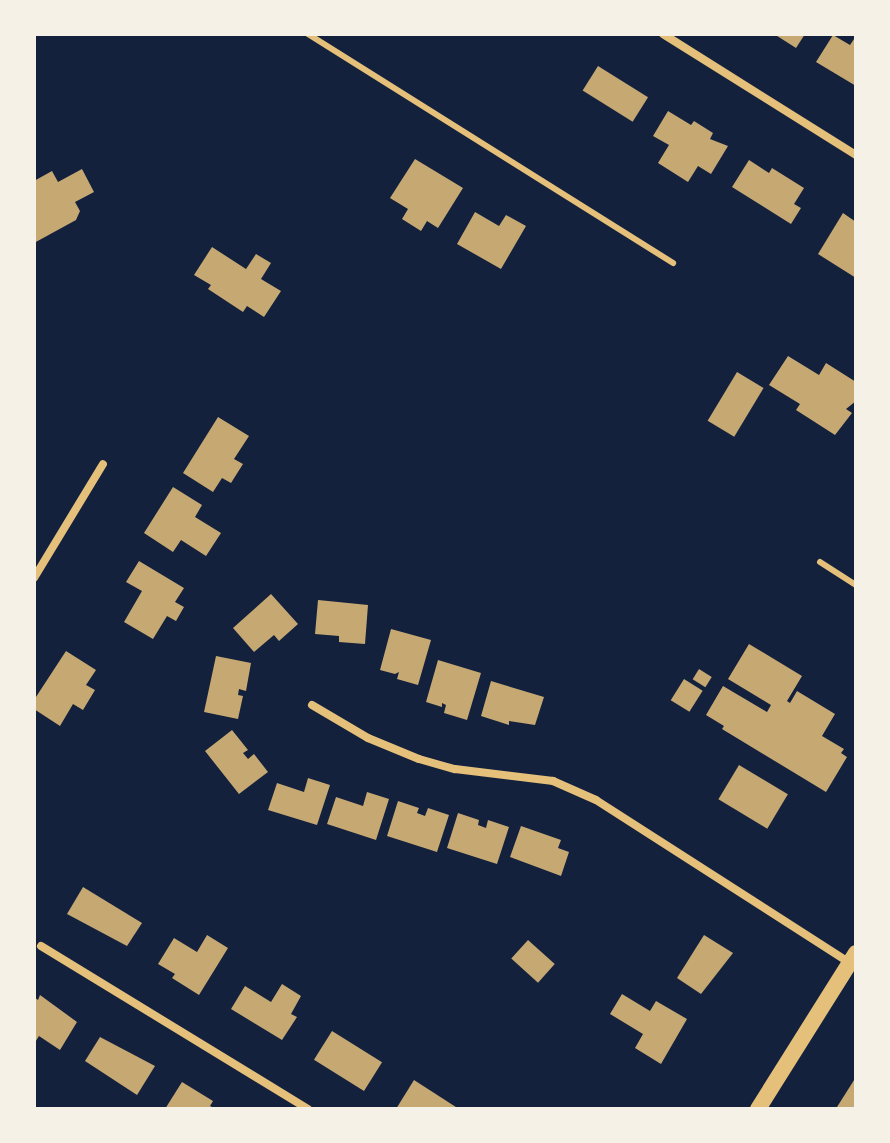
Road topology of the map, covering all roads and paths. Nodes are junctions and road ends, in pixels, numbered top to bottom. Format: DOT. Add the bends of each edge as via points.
graph roads {
  1 [pos="308,34"];
  2 [pos="663,34"];
  3 [pos="856,155"];
  4 [pos="673,263"];
  5 [pos="103,464"];
  6 [pos="820,562"];
  7 [pos="34,578"];
  8 [pos="856,585"];
  9 [pos="312,705"];
  10 [pos="41,946"];
  11 [pos="853,958"];
  12 [pos="308,1109"];
  13 [pos="758,1109"];
  1 -- 4 [label="lane"];
  2 -- 3 [label="street"];
  5 -- 7 [label="street"];
  6 -- 8 [label="lane"];
  9 -- 11 [label="street" via="368,738 419,759 455,769 553,781 596,800"];
  10 -- 12 [label="street"];
  11 -- 13 [label="main road"];
}
